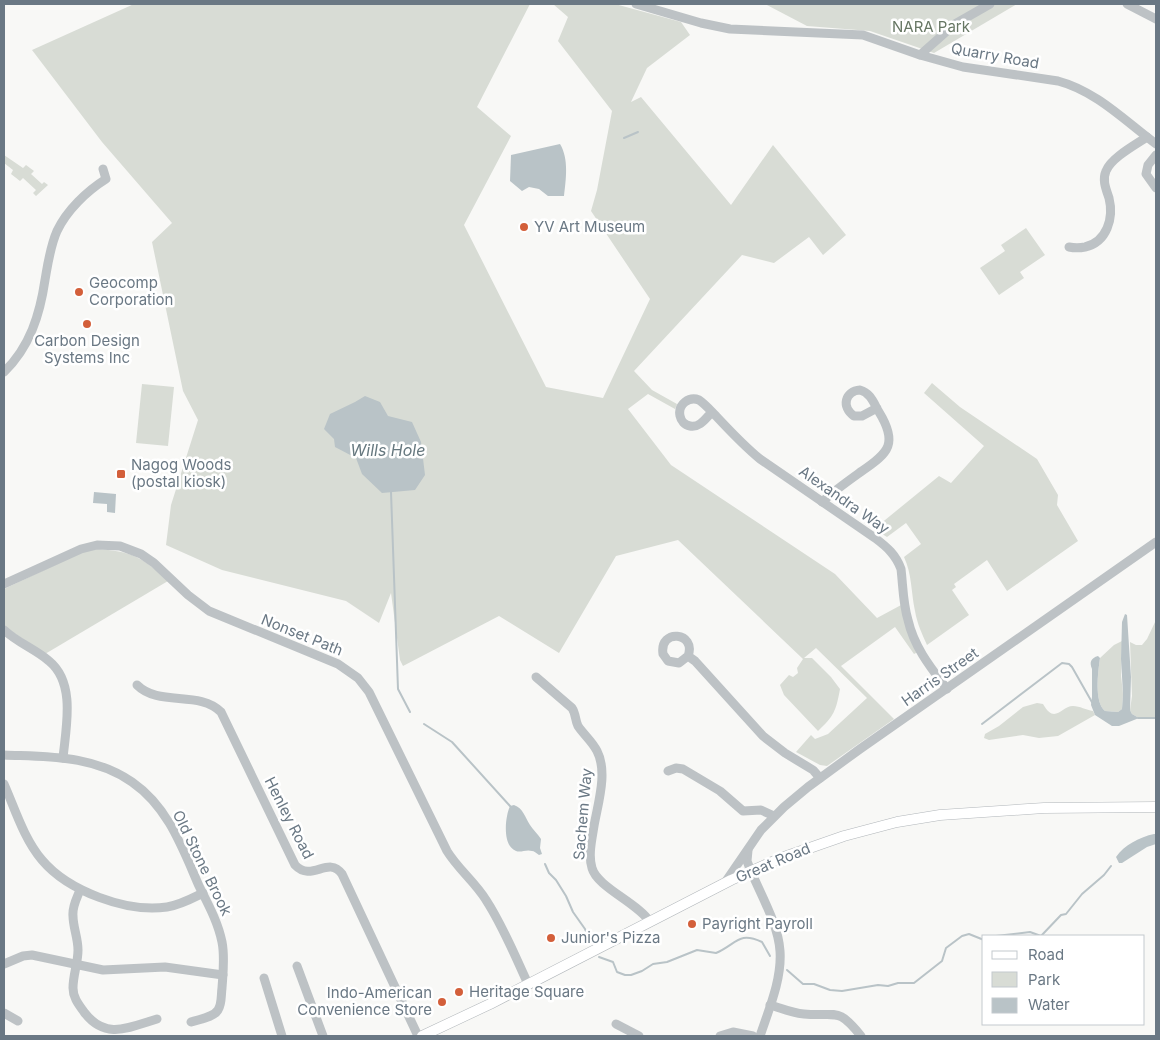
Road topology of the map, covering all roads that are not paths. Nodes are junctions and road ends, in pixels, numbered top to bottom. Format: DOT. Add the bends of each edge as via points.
graph roads {
  1 [pos="636,4"];
  2 [pos="990,4"];
  3 [pos="1127,4"];
  4 [pos="1156,18"];
  5 [pos="920,55"];
  6 [pos="1147,137"];
  7 [pos="1156,144"];
  8 [pos="1156,155"];
  9 [pos="103,169"];
  10 [pos="1156,188"];
  11 [pos="1069,248"];
  12 [pos="4,372"];
  13 [pos="877,408"];
  14 [pos="712,412"];
  15 [pos="822,502"];
  16 [pos="1156,542"];
  17 [pos="4,584"];
  18 [pos="4,630"];
  19 [pos="688,656"];
  20 [pos="536,677"];
  21 [pos="137,686"];
  22 [pos="947,689"];
  23 [pos="4,755"];
  24 [pos="64,758"];
  25 [pos="668,770"];
  26 [pos="820,778"];
  27 [pos="4,784"];
  28 [pos="1156,807"];
  29 [pos="774,816"];
  30 [pos="750,845"];
  31 [pos="750,871"];
  32 [pos="724,884"];
  33 [pos="80,890"];
  34 [pos="203,893"];
  35 [pos="650,922"];
  36 [pos="4,964"];
  37 [pos="76,965"];
  38 [pos="297,966"];
  39 [pos="223,975"];
  40 [pos="264,978"];
  41 [pos="528,984"];
  42 [pos="770,1005"];
  43 [pos="4,1012"];
  44 [pos="157,1019"];
  45 [pos="18,1021"];
  46 [pos="190,1022"];
  47 [pos="616,1024"];
  48 [pos="282,1036"];
  49 [pos="323,1036"];
  50 [pos="418,1036"];
  51 [pos="422,1036"];
  52 [pos="640,1036"];
  53 [pos="720,1036"];
  54 [pos="753,1036"];
  55 [pos="760,1036"];
  56 [pos="861,1036"];
  1 -- 5 [label="street, Quarry Road" via="730,28 862,35"];
  2 -- 5 [label="street" via="955,24"];
  3 -- 4 [label="street"];
  5 -- 6 [label="street, Quarry Road" via="963,67 1070,84 1094,97"];
  6 -- 7 [label="street, Quarry Road"];
  6 -- 11 [label="street" via="1119,157 1106,172 1104,179 1111,209 1106,232 1097,242 1083,248"];
  8 -- 10 [label="street" via="1146,170"];
  9 -- 12 [label="street" via="106,179 75,206 58,231 34,328"];
  13 -- 15 [label="street" via="887,424 886,452"];
  14 -- 15 [label="street, Alexandra Way" via="760,459"];
  15 -- 22 [label="street, Alexandra Way" via="875,538 895,556 901,569 906,614 913,636"];
  16 -- 22 [label="street, Harris Street"];
  17 -- 41 [label="street, Nonset Path" via="81,548 120,546 154,563 209,611 352,672 374,700 443,843 457,866 490,906"];
  18 -- 24 [label="street" via="50,661 62,677 67,699"];
  19 -- 26 [label="street" via="762,736 808,766"];
  20 -- 35 [label="street, Sachem Way" via="572,708 579,726 600,756 602,776 591,856 594,874 639,909"];
  21 -- 50 [label="street, Henley Road" via="151,694 213,705 221,712 295,865 308,872 336,868 342,874"];
  22 -- 26 [label="street, Harris Street"];
  23 -- 24 [label="street, Old Stone Brook"];
  24 -- 34 [label="street, Old Stone Brook" via="106,768 146,793 169,822"];
  25 -- 29 [label="street" via="683,768 720,791 743,811 761,810"];
  26 -- 29 [label="street, Harris Street"];
  27 -- 33 [label="street" via="37,854 55,873"];
  28 -- 31 [label="main road, Great Road" via="993,810 914,818 827,841"];
  29 -- 30 [label="street, Harris Street"];
  30 -- 31 [label="street" via="746,858"];
  30 -- 32 [label="street, Harris Street"];
  31 -- 32 [label="main road, Great Road"];
  31 -- 42 [label="street" via="776,931 780,949"];
  32 -- 35 [label="main road, Great Road"];
  33 -- 34 [label="street" via="121,903 152,908 172,906"];
  33 -- 37 [label="street" via="73,912 78,947"];
  34 -- 39 [label="street, Old Stone Brook" via="220,936"];
  35 -- 41 [label="main road, Great Road"];
  36 -- 37 [label="street" via="32,955"];
  37 -- 39 [label="street" via="109,970 170,967"];
  37 -- 44 [label="street" via="74,996 97,1027 118,1031"];
  38 -- 49 [label="street"];
  39 -- 46 [label="street, Old Stone Brook" via="218,1010"];
  40 -- 48 [label="street"];
  41 -- 51 [label="main road, Great Road"];
  42 -- 55 [label="street"];
  42 -- 56 [label="street" via="801,1014 838,1015"];
  43 -- 45 [label="street"];
  47 -- 52 [label="street"];
  53 -- 54 [label="street" via="733,1032"];
}
